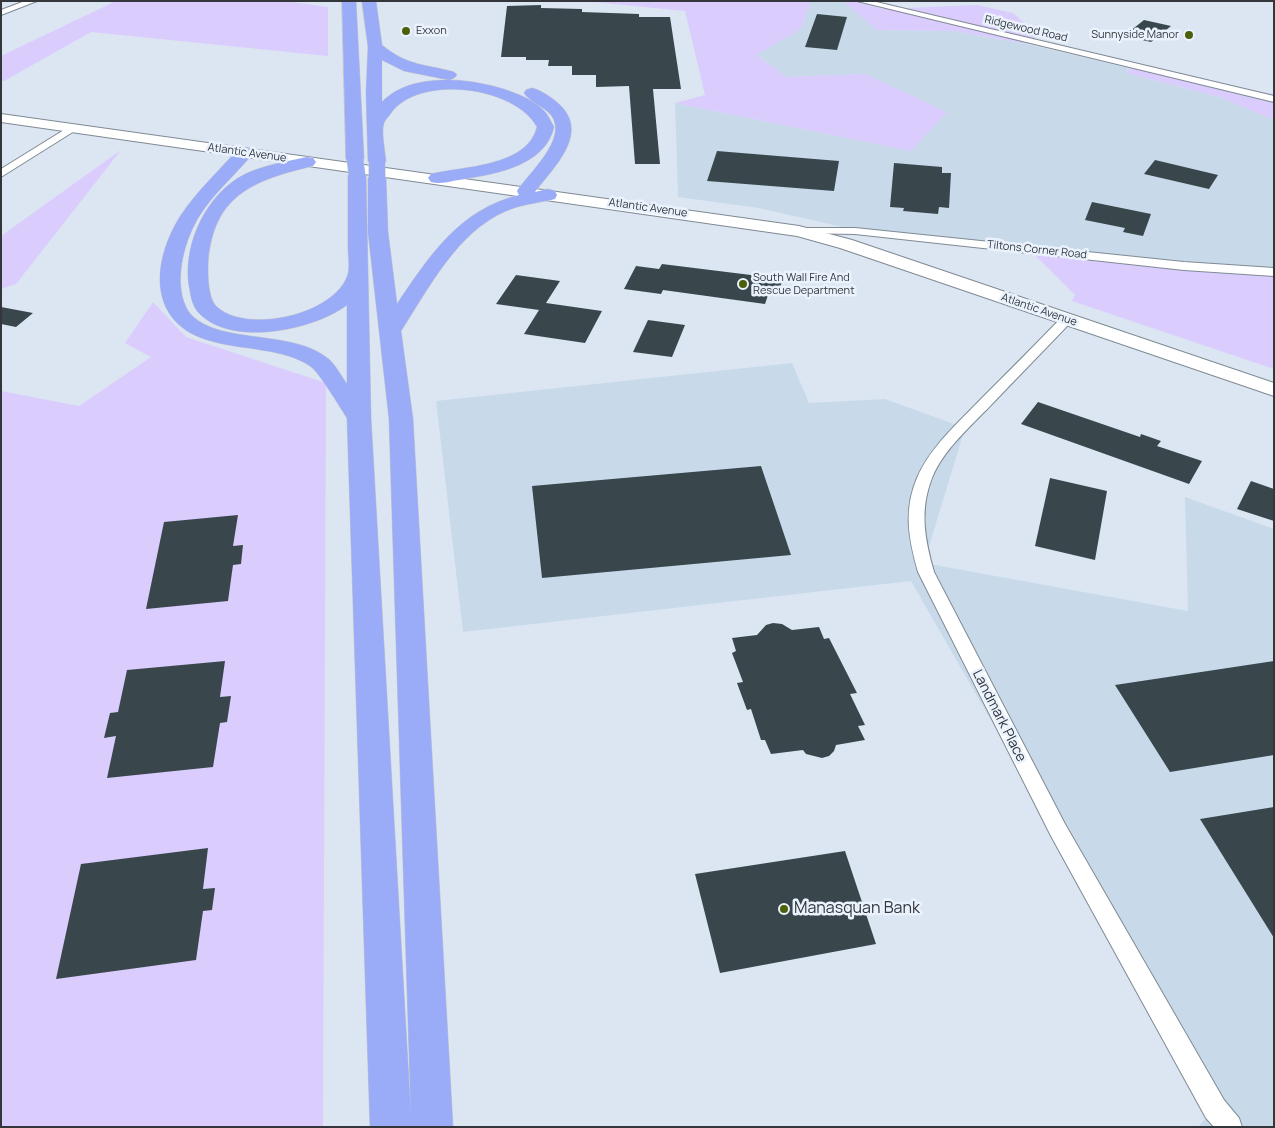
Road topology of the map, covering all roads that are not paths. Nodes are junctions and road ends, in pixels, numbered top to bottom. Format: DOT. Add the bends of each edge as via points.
graph roads {
  1 [pos="33,1"];
  2 [pos="350,1"];
  3 [pos="369,1"];
  4 [pos="861,1"];
  5 [pos="1,14"];
  6 [pos="375,47"];
  7 [pos="1274,99"];
  8 [pos="1,118"];
  9 [pos="376,122"];
  10 [pos="72,128"];
  11 [pos="244,153"];
  12 [pos="267,156"];
  13 [pos="307,162"];
  14 [pos="367,168"];
  15 [pos="1,174"];
  16 [pos="436,178"];
  17 [pos="244,182"];
  18 [pos="526,191"];
  19 [pos="548,195"];
  20 [pos="799,231"];
  21 [pos="1274,272"];
  22 [pos="357,275"];
  23 [pos="1067,319"];
  24 [pos="390,331"];
  25 [pos="1274,390"];
  26 [pos="359,418"];
  27 [pos="392,1127"];
  28 [pos="432,1127"];
  29 [pos="1230,1127"];
  1 -- 5 [label="street"];
  2 -- 14 [label="highway"];
  3 -- 6 [label="highway"];
  4 -- 7 [label="street, Ridgewood Road"];
  6 -- 9 [label="highway"];
  6 -- 18 [label="highway" via="393,62 410,69 517,87 541,98 558,111 565,124 564,138"];
  8 -- 10 [label="main road, Atlantic Avenue"];
  9 -- 14 [label="highway"];
  9 -- 16 [label="highway" via="401,94 450,84 478,87 514,97 530,106 542,120 544,135 522,156 494,167"];
  10 -- 11 [label="main road, Atlantic Avenue"];
  10 -- 15 [label="street"];
  11 -- 12 [label="main road, Atlantic Avenue"];
  11 -- 26 [label="highway" via="200,202 183,229 172,264 175,305 181,316 203,331 290,351 320,362"];
  12 -- 13 [label="main road, Atlantic Avenue"];
  12 -- 17 [label="highway"];
  13 -- 16 [label="main road, Atlantic Avenue"];
  13 -- 17 [label="highway"];
  14 -- 22 [label="highway"];
  14 -- 24 [label="highway"];
  16 -- 18 [label="main road, Atlantic Avenue"];
  17 -- 22 [label="highway" via="228,196 206,231 197,275 207,309 225,320 253,325 295,321 325,311 344,297"];
  18 -- 19 [label="main road, Atlantic Avenue"];
  19 -- 20 [label="main road, Atlantic Avenue"];
  19 -- 24 [label="highway" via="522,199 492,210 471,225 434,268"];
  20 -- 21 [label="street, Tiltons Corner Road" via="855,231 1184,266"];
  20 -- 23 [label="main road, Atlantic Avenue"];
  22 -- 26 [label="highway"];
  23 -- 25 [label="main road, Atlantic Avenue"];
  23 -- 29 [label="street, Landmark Place" via="934,460 919,498 916,518 918,539 926,572 1060,835 1214,1109"];
  24 -- 28 [label="highway" via="401,419"];
  26 -- 27 [label="highway"];
}
